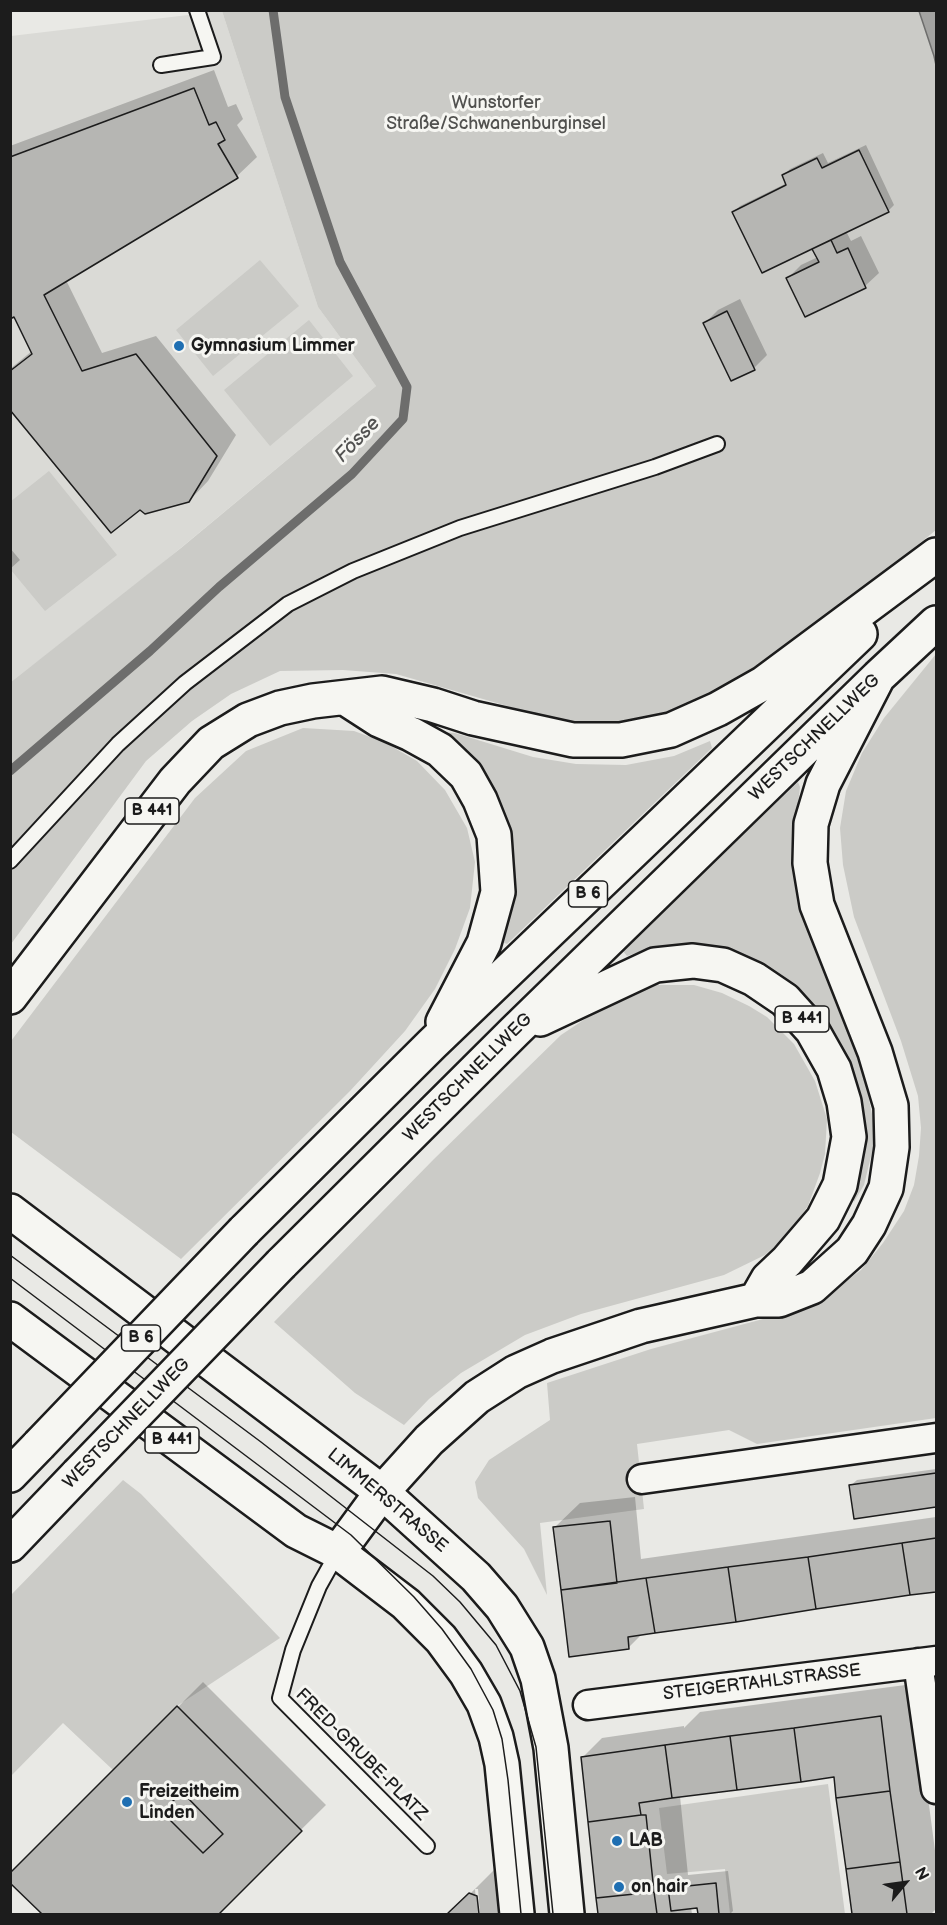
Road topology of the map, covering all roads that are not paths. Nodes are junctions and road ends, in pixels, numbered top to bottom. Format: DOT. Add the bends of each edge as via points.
graph roads {
  1 [pos="197,10"];
  2 [pos="160,65"];
  3 [pos="717,444"];
  4 [pos="936,555"];
  5 [pos="936,564"];
  6 [pos="936,623"];
  7 [pos="878,677"];
  8 [pos="345,698"];
  9 [pos="10,861"];
  10 [pos="10,997"];
  11 [pos="514,1032"];
  12 [pos="432,1044"];
  13 [pos="10,1211"];
  14 [pos="756,1300"];
  15 [pos="10,1319"];
  16 [pos="936,1438"];
  17 [pos="10,1475"];
  18 [pos="642,1479"];
  19 [pos="382,1492"];
  20 [pos="10,1545"];
  21 [pos="338,1552"];
  22 [pos="927,1662"];
  23 [pos="588,1705"];
  24 [pos="936,1789"];
  25 [pos="427,1846"];
  26 [pos="517,1914"];
  27 [pos="567,1914"];
  1 -- 2 [label="lane" via="213,57"];
  3 -- 9 [label="lane" via="460,528 353,571 288,604 185,683 118,744"];
  4 -- 8 [label="main road" via="764,683 671,730 621,740 573,740 382,693"];
  5 -- 12 [label="main road, B 6"];
  6 -- 7 [label="main road, WESTSCHNELLWEG / B 6"];
  7 -- 11 [label="main road, WESTSCHNELLWEG / B 6"];
  7 -- 14 [label="main road" via="823,784 811,824 810,863 817,904 875,1052 891,1106 892,1147 886,1188 852,1251 812,1287 779,1300"];
  8 -- 10 [label="main road, B 441" via="280,708 248,720 211,743 174,782"];
  8 -- 12 [label="main road" via="379,720 441,750 466,775 494,835 498,892 484,943"];
  11 -- 14 [label="main road, B 441" via="655,964 693,961 723,965 754,979 785,1000 812,1030 834,1069 849,1137 840,1185 823,1219 768,1279"];
  11 -- 20 [label="main road, WESTSCHNELLWEG / B 6, bridge" via="281,1264"];
  12 -- 17 [label="main road, B 6, bridge" via="244,1231"];
  13 -- 19 [label="main road, LIMMERSTRASSE"];
  14 -- 19 [label="main road" via="641,1326 516,1372 477,1397 429,1440"];
  15 -- 21 [label="main road, B 441" via="296,1531"];
  16 -- 18 [label="street"];
  19 -- 21 [label="main road"];
  19 -- 27 [label="main road, LIMMERSTRASSE" via="476,1577 502,1607 527,1647 538,1679 551,1748"];
  21 -- 25 [label="lane, FRED-GRUBE-PLATZ" via="319,1586 293,1650 280,1698"];
  21 -- 26 [label="main road" via="406,1604 441,1640 484,1704 502,1764"];
  22 -- 23 [label="street, STEIGERTAHLSTRASSE"];
  22 -- 24 [label="street"];
}
